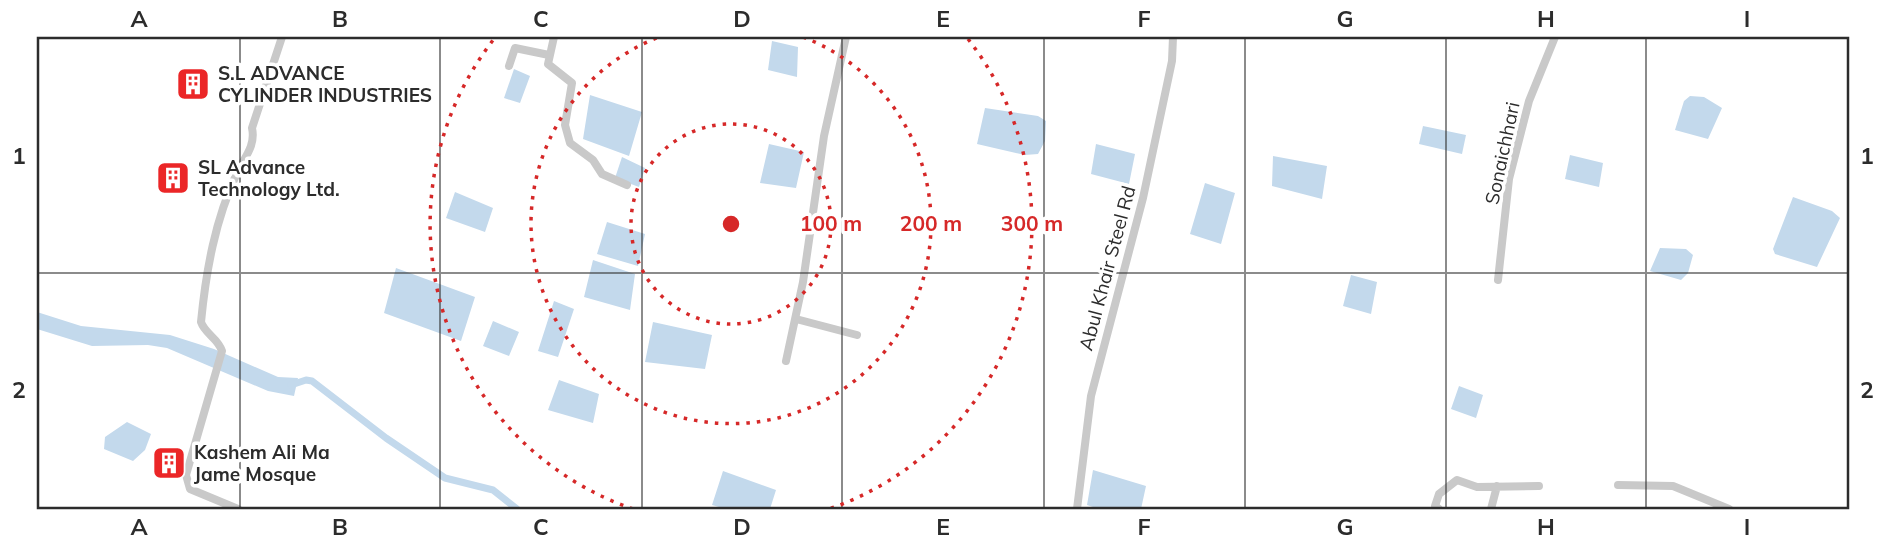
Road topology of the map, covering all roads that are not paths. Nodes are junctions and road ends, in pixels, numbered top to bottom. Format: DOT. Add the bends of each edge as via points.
graph roads {
  1 [pos="282,37"];
  2 [pos="554,37"];
  3 [pos="846,37"];
  4 [pos="1173,37"];
  5 [pos="1555,37"];
  6 [pos="549,55"];
  7 [pos="509,66"];
  8 [pos="627,185"];
  9 [pos="1498,280"];
  10 [pos="796,319"];
  11 [pos="857,335"];
  12 [pos="786,361"];
  13 [pos="1618,485"];
  14 [pos="1497,486"];
  15 [pos="1539,486"];
  16 [pos="239,509"];
  17 [pos="1077,509"];
  18 [pos="1439,509"];
  19 [pos="1491,509"];
  20 [pos="1729,509"];
  1 -- 16 [label="street" via="252,128 252,144 221,211 209,261 201,322 222,351 188,464 187,485 200,495"];
  2 -- 6 [label="street"];
  3 -- 10 [label="street" via="824,136"];
  4 -- 17 [label="street, Abul Khair Steel Rd" via="1143,198 1091,396"];
  5 -- 9 [label="street, Sonaichhari" via="1529,101 1508,179"];
  6 -- 7 [label="street" via="518,47"];
  6 -- 8 [label="street" via="550,68 572,83 565,125 570,143 593,160 602,174"];
  10 -- 11 [label="street"];
  10 -- 12 [label="street"];
  13 -- 20 [label="street" via="1673,486"];
  14 -- 15 [label="street"];
  14 -- 18 [label="street" via="1476,487 1457,480 1439,494 1435,506"];
  14 -- 19 [label="street"];
}
